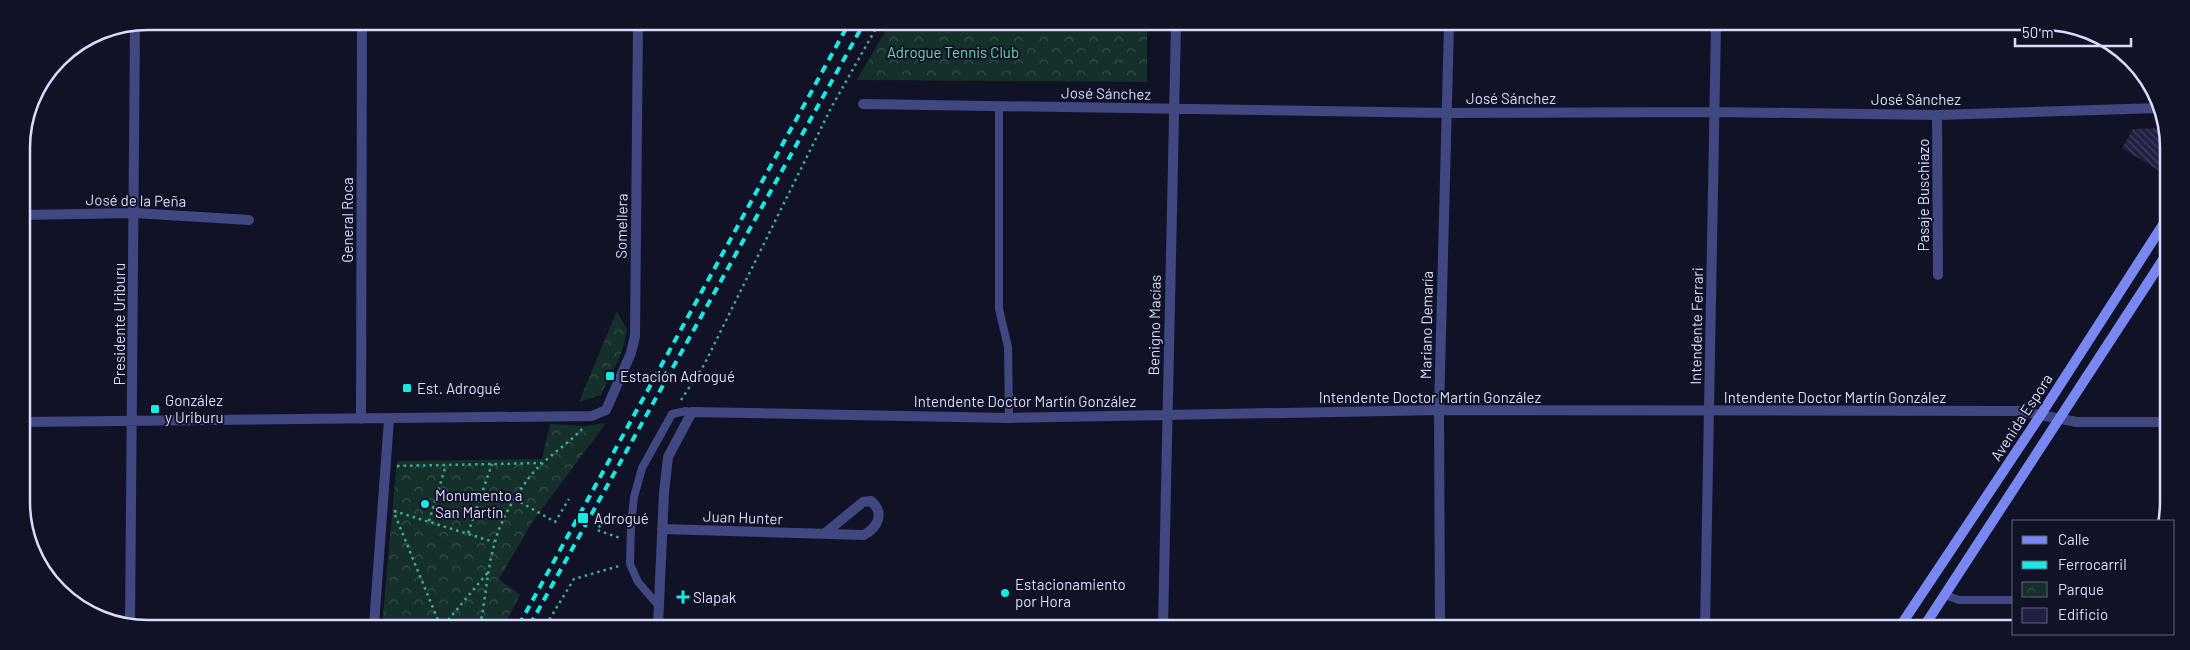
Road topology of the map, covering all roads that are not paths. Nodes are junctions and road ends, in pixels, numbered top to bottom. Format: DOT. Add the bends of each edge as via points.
graph roads {
  1 [pos="362,30"];
  2 [pos="638,30"];
  3 [pos="1176,30"];
  4 [pos="1449,30"];
  5 [pos="1716,30"];
  6 [pos="134,31"];
  7 [pos="863,104"];
  8 [pos="999,106"];
  9 [pos="2153,108"];
  10 [pos="1174,110"];
  11 [pos="1715,112"];
  12 [pos="1445,113"];
  13 [pos="1937,115"];
  14 [pos="135,213"];
  15 [pos="30,215"];
  16 [pos="249,220"];
  17 [pos="2160,229"];
  18 [pos="2160,264"];
  19 [pos="1938,275"];
  20 [pos="1439,410"];
  21 [pos="692,412"];
  22 [pos="1710,412"];
  23 [pos="1167,416"];
  24 [pos="2040,416"];
  25 [pos="2060,417"];
  26 [pos="1009,418"];
  27 [pos="361,419"];
  28 [pos="389,420"];
  29 [pos="133,421"];
  30 [pos="30,422"];
  31 [pos="2160,422"];
  32 [pos="662,530"];
  33 [pos="824,534"];
  34 [pos="1945,594"];
  35 [pos="2012,600"];
  36 [pos="658,605"];
  37 [pos="130,618"];
  38 [pos="375,620"];
  39 [pos="658,620"];
  40 [pos="1163,620"];
  41 [pos="1440,620"];
  42 [pos="1705,620"];
  43 [pos="1904,620"];
  44 [pos="1928,620"];
  1 -- 27 [label="street, General Roca"];
  2 -- 28 [label="street, Somellera" via="634,345 606,410 592,416"];
  3 -- 10 [label="street, Benigno Macías"];
  4 -- 12 [label="street, Mariano Demaría"];
  5 -- 11 [label="street, Intendente Ferrari"];
  6 -- 14 [label="street, Presidente Uriburu"];
  7 -- 8 [label="street, José Sánchez"];
  8 -- 10 [label="street, José Sánchez"];
  8 -- 26 [label="lane" via="999,309 1008,347"];
  9 -- 13 [label="street, José Sánchez"];
  10 -- 12 [label="street, José Sánchez"];
  10 -- 23 [label="street, Benigno Macías"];
  11 -- 12 [label="street, José Sánchez"];
  11 -- 13 [label="street, José Sánchez"];
  11 -- 22 [label="street, Intendente Ferrari"];
  12 -- 20 [label="street, Mariano Demaría"];
  13 -- 19 [label="street, Pasaje Buschiazo"];
  14 -- 15 [label="street, José de la Peña"];
  14 -- 16 [label="street, José de la Peña"];
  14 -- 29 [label="street, Presidente Uriburu"];
  17 -- 24 [label="main road, Avenida Espora"];
  18 -- 25 [label="main road"];
  20 -- 22 [label="street, Intendente Doctor Martín González"];
  20 -- 23 [label="street, Intendente Doctor Martín González"];
  20 -- 41 [label="street, Mariano Demaría"];
  21 -- 26 [label="street, Intendente Doctor Martín González"];
  21 -- 32 [label="street" via="668,457"];
  21 -- 36 [label="lane" via="686,410 672,414 642,468 634,497 630,564 638,582"];
  22 -- 24 [label="street, Intendente Doctor Martín González" via="2020,411"];
  22 -- 42 [label="street, Intendente Ferrari"];
  23 -- 26 [label="street, Intendente Doctor Martín González"];
  23 -- 40 [label="street, Benigno Macías"];
  24 -- 25 [label="street, Intendente Doctor Martín González"];
  24 -- 43 [label="main road, Avenida Espora"];
  25 -- 31 [label="street, Intendente Doctor Martín González" via="2077,422"];
  25 -- 34 [label="main road"];
  27 -- 28 [label="street"];
  27 -- 29 [label="street"];
  28 -- 38 [label="street" via="388,510"];
  29 -- 30 [label="street"];
  29 -- 37 [label="street, Presidente Uriburu"];
  32 -- 33 [label="street, Juan Hunter"];
  32 -- 36 [label="street"];
  33 -- 33 [label="street, Juan Hunter" via="864,535 878,522 876,506 871,501 863,502"];
  34 -- 35 [label="lane" via="1959,600"];
  34 -- 44 [label="main road"];
  36 -- 39 [label="street"];
}
